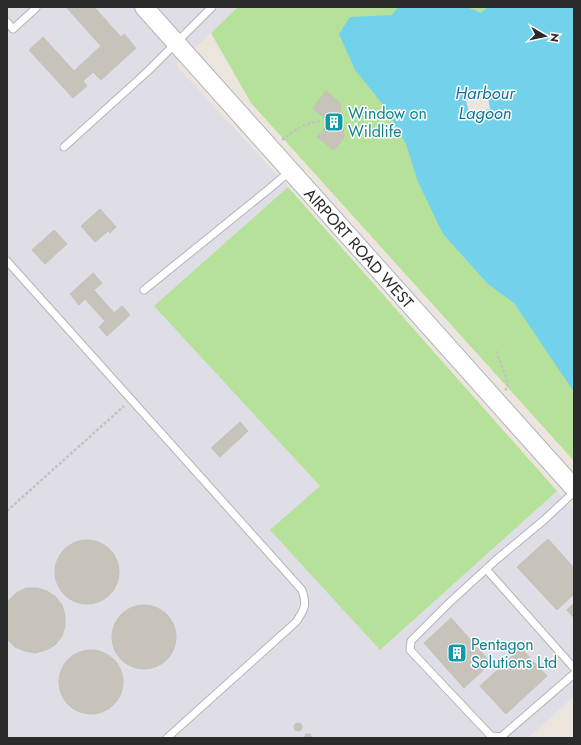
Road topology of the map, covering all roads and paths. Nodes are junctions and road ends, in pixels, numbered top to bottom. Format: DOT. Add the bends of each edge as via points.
graph roads {
  1 [pos="35,7"];
  2 [pos="144,7"];
  3 [pos="212,7"];
  4 [pos="7,22"];
  5 [pos="176,43"];
  6 [pos="321,120"];
  7 [pos="64,146"];
  8 [pos="271,150"];
  9 [pos="290,171"];
  10 [pos="7,261"];
  11 [pos="144,290"];
  12 [pos="496,351"];
  13 [pos="131,400"];
  14 [pos="495,401"];
  15 [pos="574,488"];
  16 [pos="574,492"];
  17 [pos="7,511"];
  18 [pos="486,569"];
  19 [pos="574,668"];
  20 [pos="574,674"];
  21 [pos="167,738"];
  1 -- 4 [label="lane" via="13,29"];
  2 -- 5 [label="street, AIRPORT ROAD WEST"];
  3 -- 5 [label="lane"];
  5 -- 7 [label="lane"];
  5 -- 8 [label="street, AIRPORT ROAD WEST"];
  6 -- 8 [label="path" via="293,130"];
  8 -- 9 [label="street, AIRPORT ROAD WEST"];
  9 -- 11 [label="lane"];
  9 -- 14 [label="street, AIRPORT ROAD WEST"];
  10 -- 13 [label="lane"];
  12 -- 14 [label="path" via="508,387"];
  13 -- 17 [label="path"];
  13 -- 21 [label="lane" via="302,590 306,601 304,611 296,622"];
  14 -- 15 [label="street, AIRPORT ROAD WEST"];
  16 -- 18 [label="lane"];
  18 -- 19 [label="lane"];
  18 -- 20 [label="lane" via="411,642 410,650 491,736 501,737"];
}
